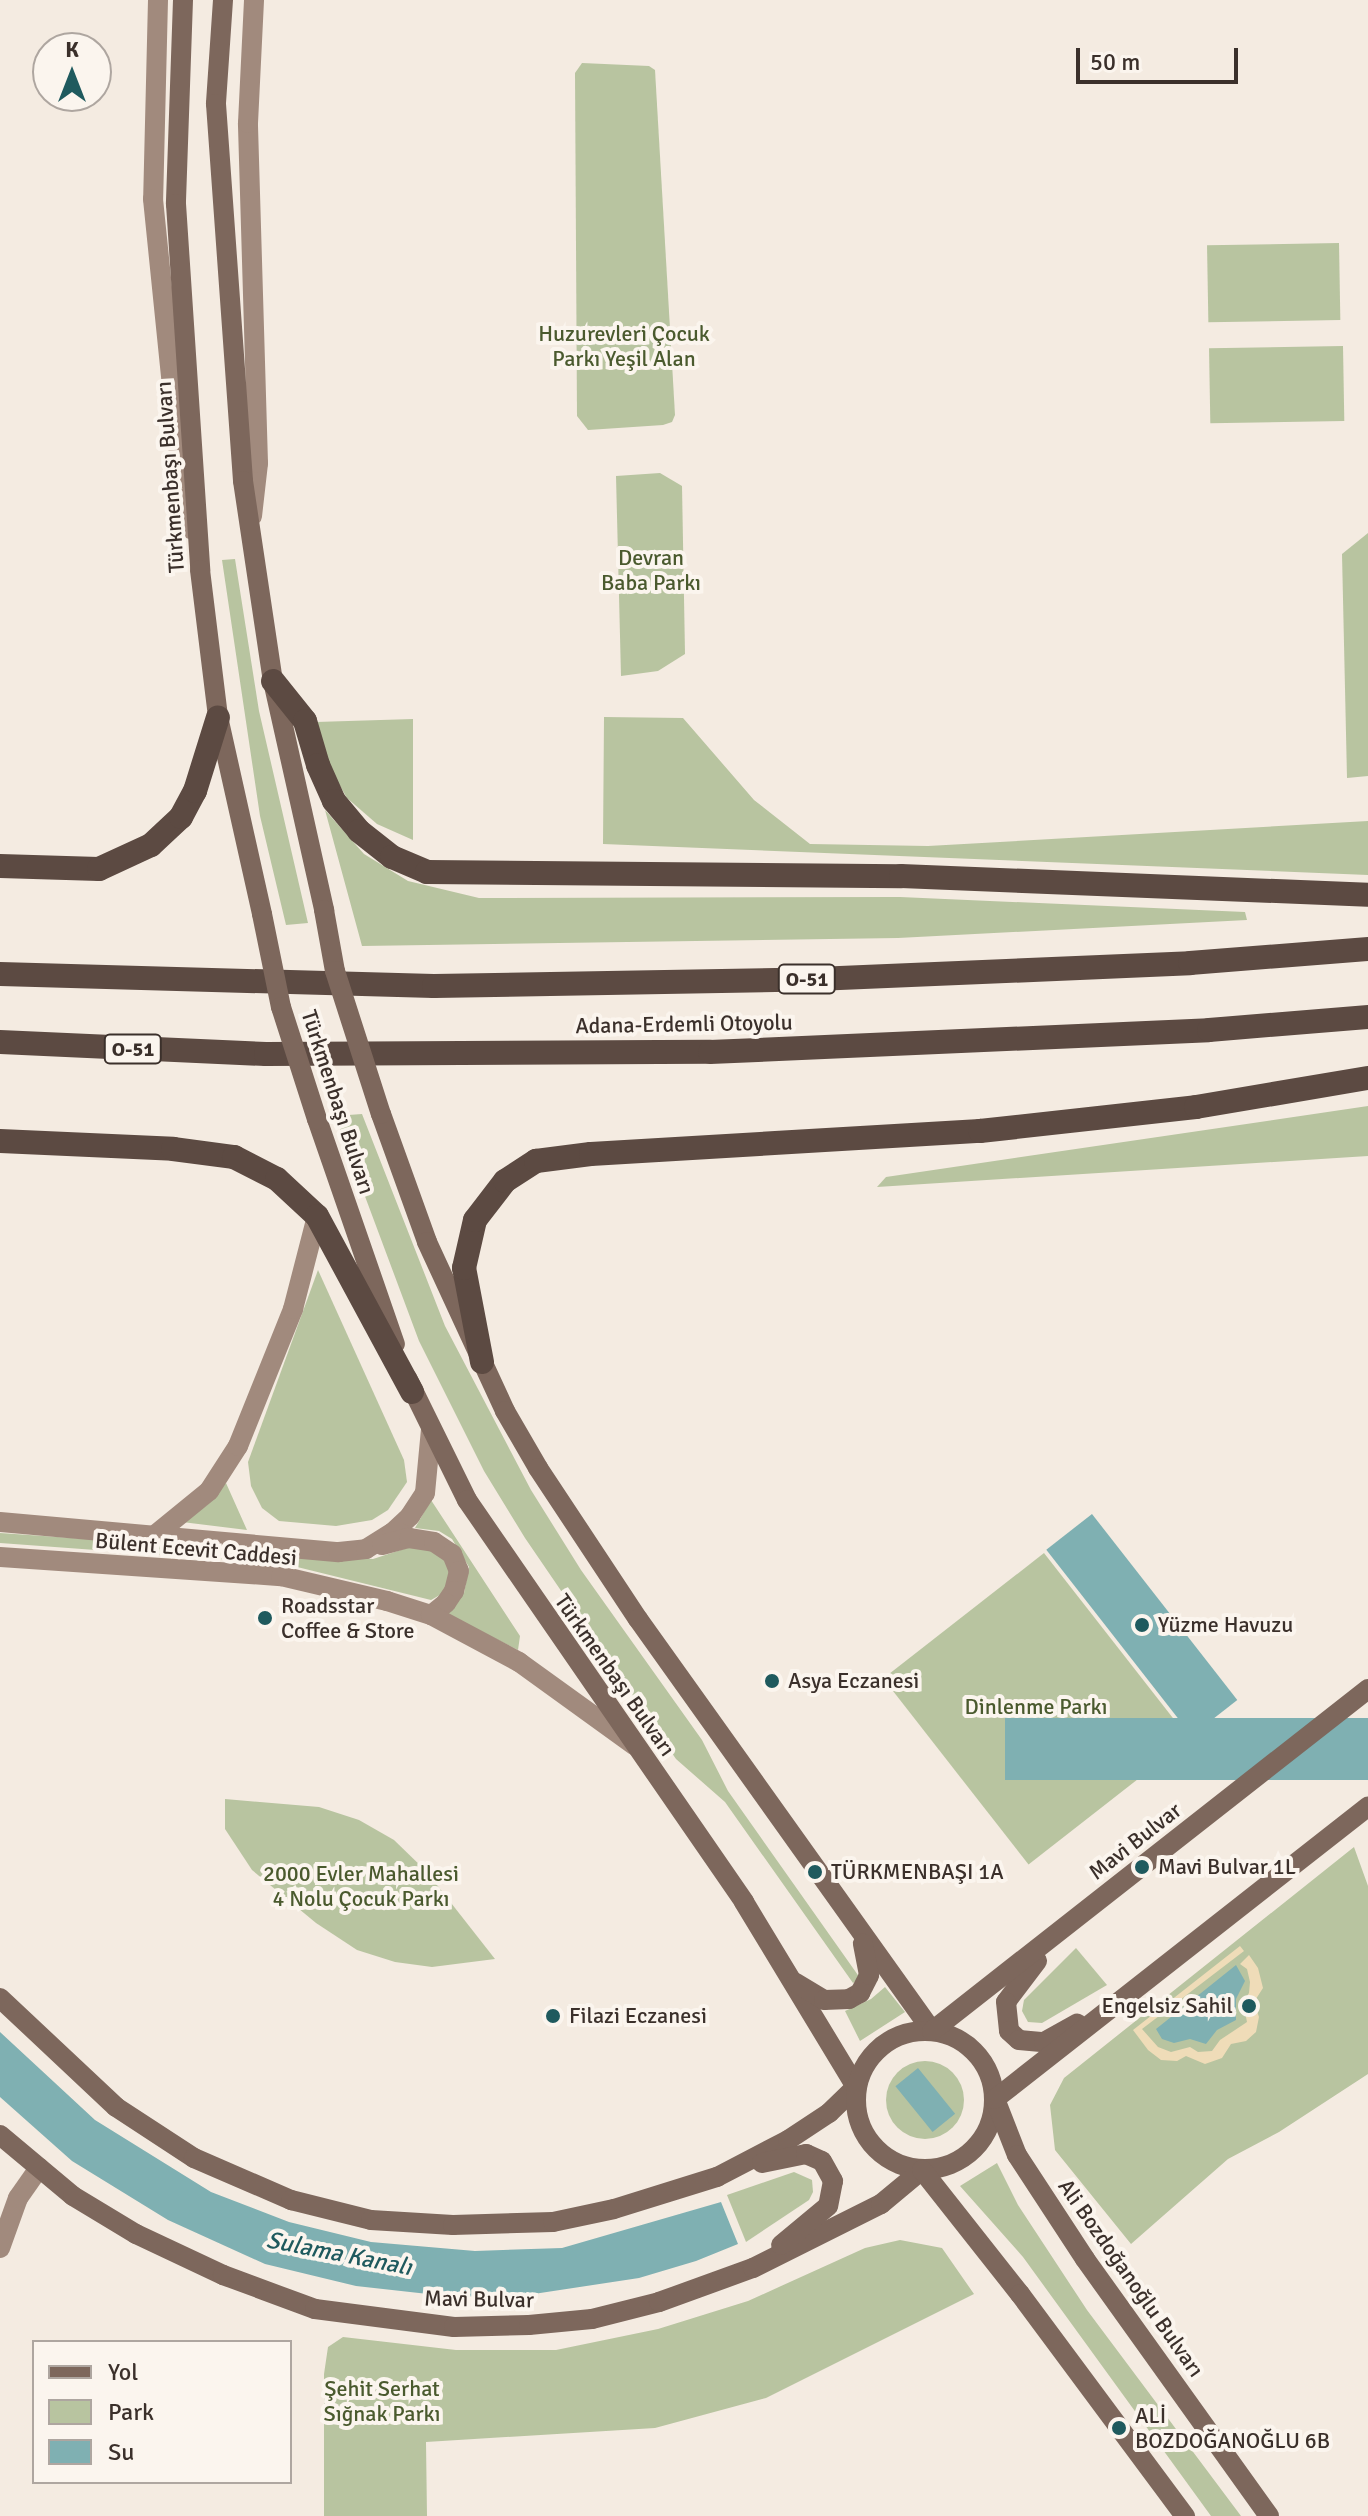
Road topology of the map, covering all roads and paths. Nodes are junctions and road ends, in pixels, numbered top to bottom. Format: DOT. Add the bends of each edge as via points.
graph roads {
  1 [pos="158,0"];
  2 [pos="183,0"];
  3 [pos="223,0"];
  4 [pos="254,0"];
  5 [pos="251,528"];
  6 [pos="200,570"];
  7 [pos="273,681"];
  8 [pos="218,717"];
  9 [pos="0,866"];
  10 [pos="1368,895"];
  11 [pos="1368,949"];
  12 [pos="0,974"];
  13 [pos="1368,1017"];
  14 [pos="0,1042"];
  15 [pos="1368,1078"];
  16 [pos="0,1141"];
  17 [pos="317,1216"];
  18 [pos="482,1362"];
  19 [pos="412,1392"];
  20 [pos="431,1430"];
  21 [pos="0,1522"];
  22 [pos="155,1535"];
  23 [pos="366,1549"];
  24 [pos="0,1557"];
  25 [pos="431,1615"];
  26 [pos="1368,1689"];
  27 [pos="634,1745"];
  28 [pos="1368,1807"];
  29 [pos="854,1924"];
  30 [pos="1068,1925"];
  31 [pos="783,1967"];
  32 [pos="0,1998"];
  33 [pos="1127,1999"];
  34 [pos="932,2031"];
  35 [pos="856,2087"];
  36 [pos="995,2099"];
  37 [pos="0,2135"];
  38 [pos="39,2168"];
  39 [pos="922,2170"];
  40 [pos="717,2177"];
  41 [pos="0,2248"];
  42 [pos="753,2268"];
  43 [pos="1185,2516"];
  44 [pos="1269,2516"];
  1 -- 6 [label="main road" via="153,199 182,486"];
  2 -- 6 [label="main road, Türkmenbaşı Bulvarı" via="176,204"];
  3 -- 5 [label="main road, Türkmenbaşı Bulvarı" via="216,104 243,481"];
  4 -- 5 [label="main road" via="248,123 258,463"];
  5 -- 7 [label="main road, Türkmenbaşı Bulvarı"];
  6 -- 8 [label="main road, Türkmenbaşı Bulvarı"];
  7 -- 10 [label="highway" via="305,721 323,777 350,821 392,857 427,872 901,876"];
  7 -- 18 [label="main road, Türkmenbaşı Bulvarı, bridge" via="335,971 427,1242"];
  8 -- 9 [label="highway" via="195,791 181,817 151,845 99,869"];
  8 -- 19 [label="main road, Türkmenbaşı Bulvarı, bridge" via="281,1007"];
  11 -- 12 [label="highway, Adana-Erdemli Otoyolu / O-51" via="1190,963 831,979 450,986"];
  13 -- 14 [label="highway, Adana-Erdemli Otoyolu / O-51" via="1209,1030 710,1052 266,1054"];
  15 -- 18 [label="highway" via="1196,1107 980,1131 536,1161 505,1181 475,1220 464,1268"];
  16 -- 17 [label="highway" via="234,1157 277,1179"];
  17 -- 19 [label="highway"];
  17 -- 22 [label="main road" via="293,1309 238,1446 209,1491"];
  18 -- 29 [label="main road, Türkmenbaşı Bulvarı" via="505,1411 573,1523"];
  19 -- 20 [label="main road, Türkmenbaşı Bulvarı"];
  20 -- 23 [label="main road" via="425,1493 410,1516"];
  20 -- 27 [label="main road, Türkmenbaşı Bulvarı" via="467,1500"];
  21 -- 22 [label="main road, Bülent Ecevit Caddesi"];
  22 -- 23 [label="main road, Bülent Ecevit Caddesi" via="339,1552"];
  23 -- 25 [label="main road, Bülent Ecevit Caddesi" via="409,1538 434,1542 452,1554 459,1571 454,1591"];
  24 -- 25 [label="main road, Bülent Ecevit Caddesi" via="281,1576"];
  25 -- 27 [label="main road, Bülent Ecevit Caddesi" via="519,1662"];
  26 -- 30 [label="main road, Mavi Bulvar"];
  27 -- 31 [label="main road, Türkmenbaşı Bulvarı"];
  28 -- 33 [label="main road"];
  29 -- 31 [label="main road" via="869,1965 860,1993 824,2000 798,1985"];
  29 -- 34 [label="main road, Türkmenbaşı Bulvarı"];
  30 -- 33 [label="main road" via="1014,1987 1006,2002 1009,2031 1019,2040 1044,2042"];
  30 -- 34 [label="main road, Mavi Bulvar"];
  31 -- 35 [label="main road, Türkmenbaşı Bulvarı"];
  32 -- 40 [label="main road" via="116,2107 194,2158 305,2204 385,2221 553,2222"];
  33 -- 36 [label="main road"];
  34 -- 35 [label="main road" via="901,2035 880,2046"];
  34 -- 36 [label="main road" via="964,2042 980,2058"];
  35 -- 39 [label="main road" via="856,2111 870,2143 898,2165"];
  35 -- 40 [label="main road" via="788,2140"];
  36 -- 39 [label="main road" via="982,2141 945,2167"];
  36 -- 44 [label="main road, Ali Bozdoğanoğlu Bulvarı" via="1017,2155 1085,2259"];
  37 -- 38 [label="main road, Mavi Bulvar"];
  38 -- 41 [label="main road" via="18,2198"];
  38 -- 42 [label="main road, Mavi Bulvar" via="73,2196 148,2240 289,2301 350,2315 454,2327 592,2319 659,2302"];
  39 -- 42 [label="main road, Mavi Bulvar" via="881,2204"];
  39 -- 43 [label="main road"];
  40 -- 42 [label="main road" via="806,2154 822,2161 833,2181 828,2206"];
}
